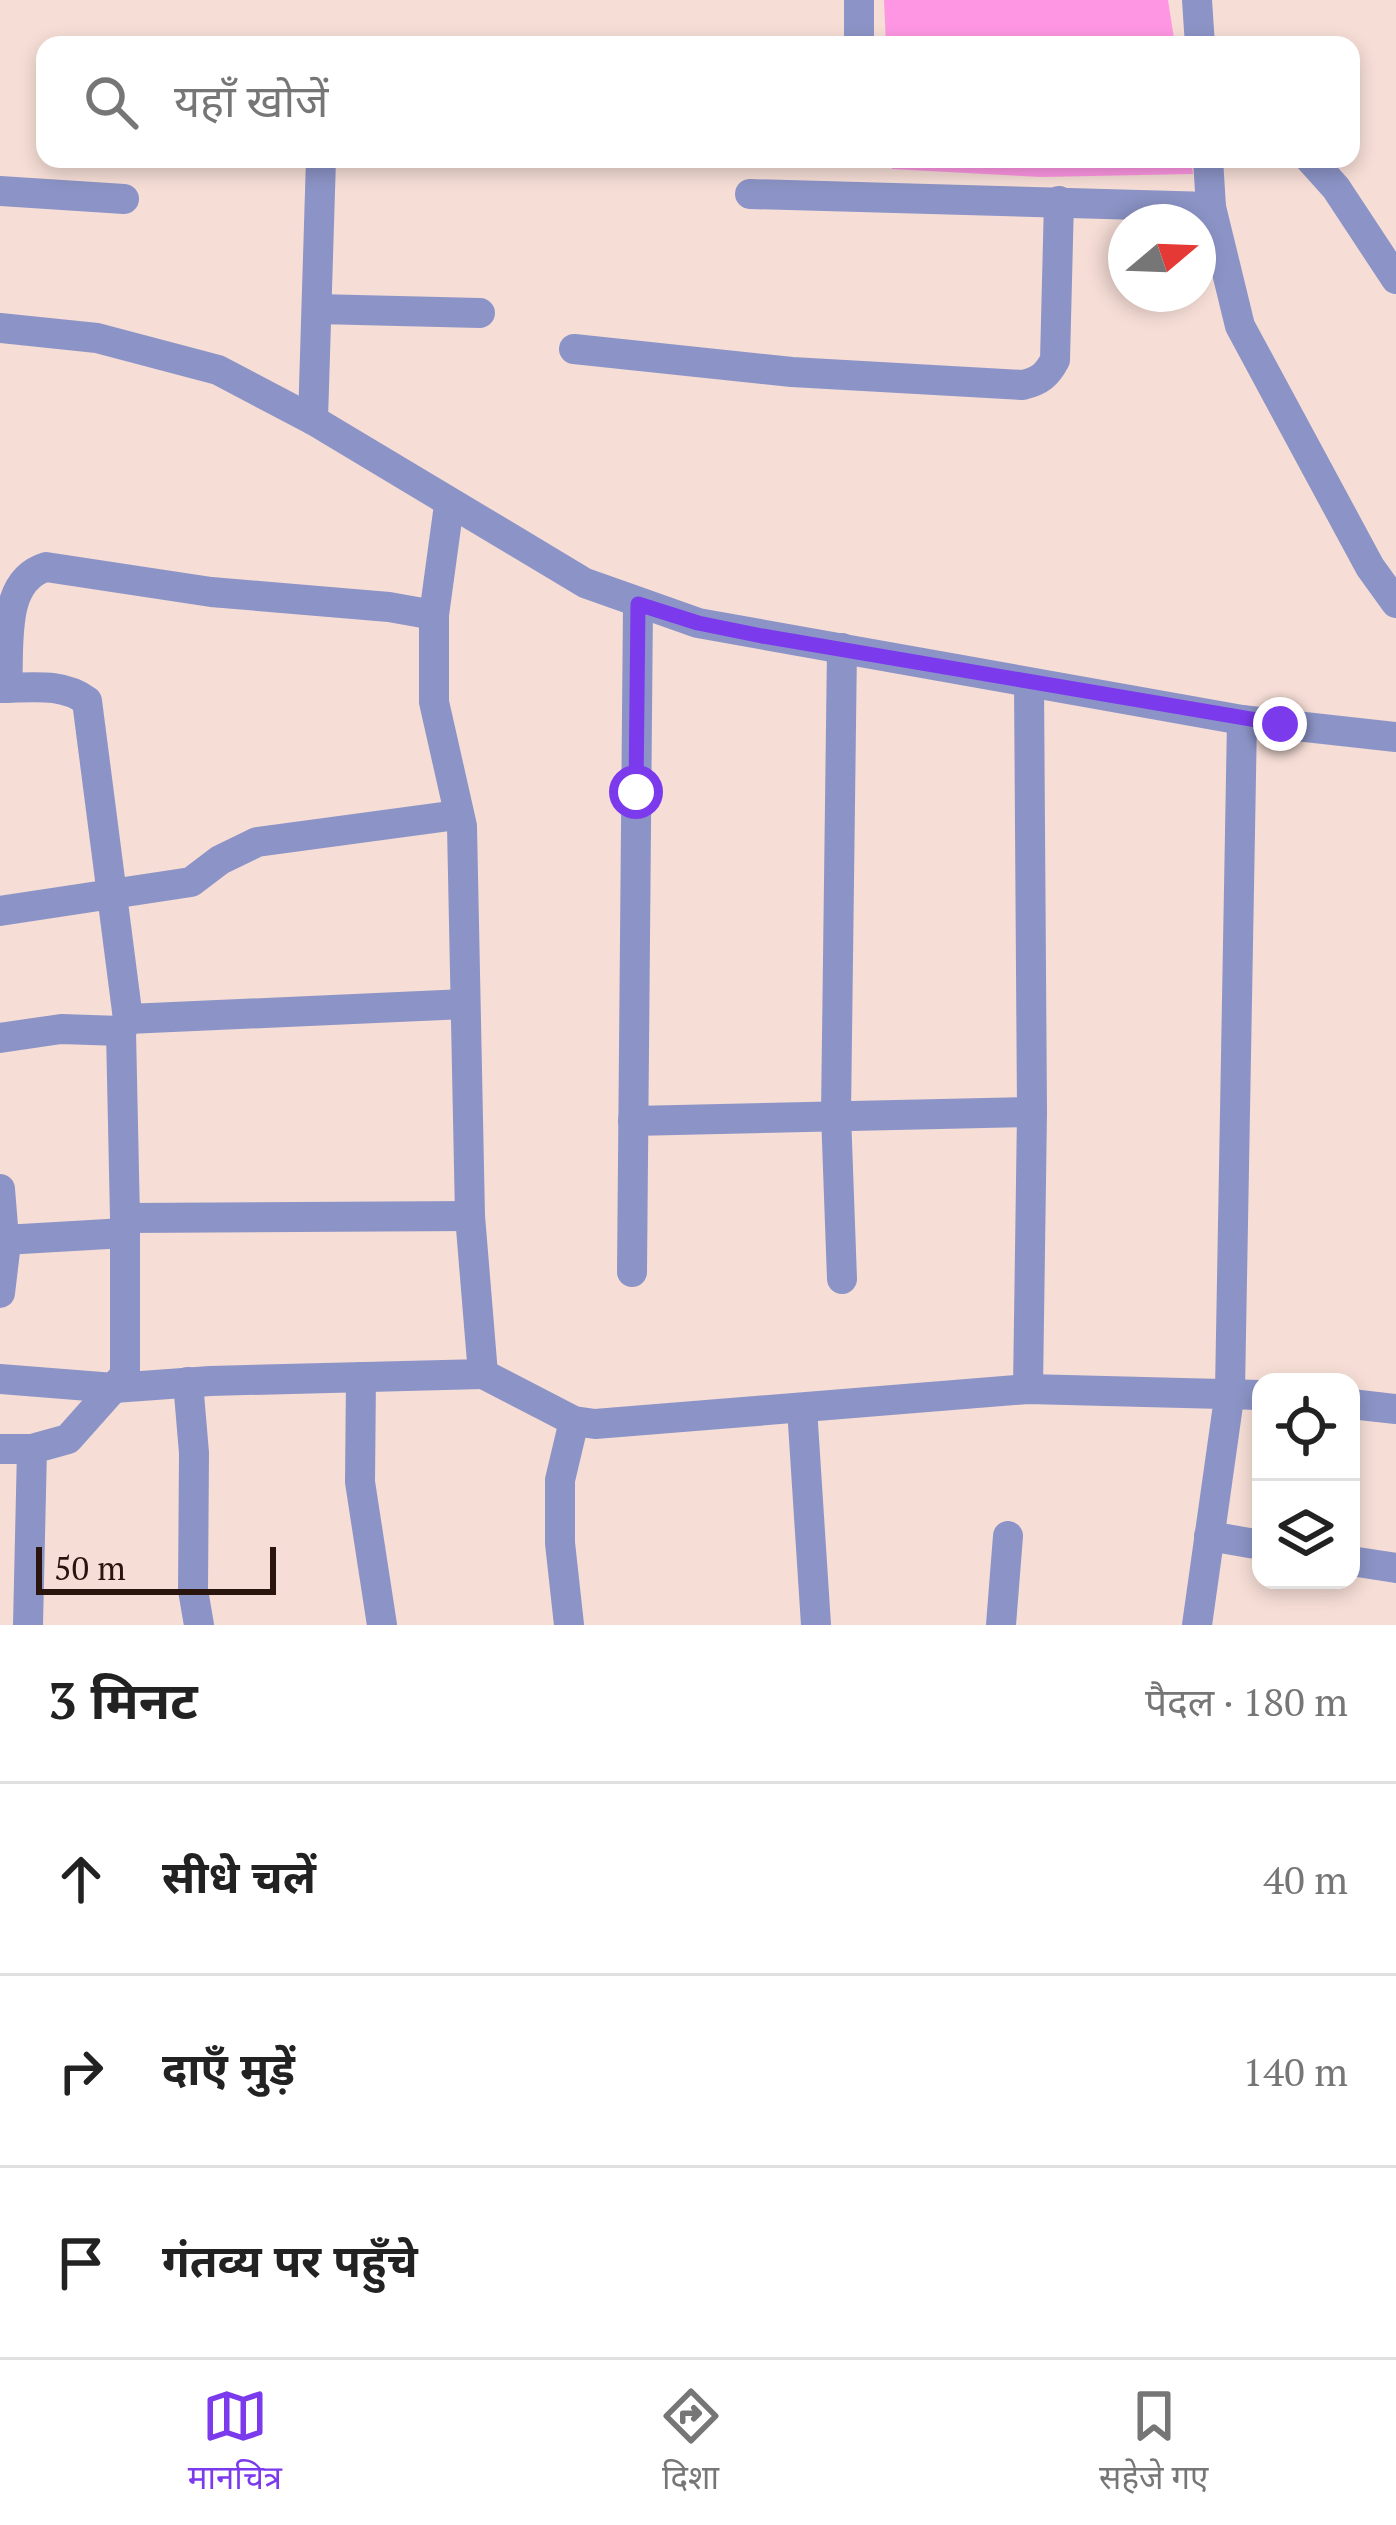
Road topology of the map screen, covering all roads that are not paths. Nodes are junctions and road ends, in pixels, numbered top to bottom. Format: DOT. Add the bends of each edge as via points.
graph roads {
  1 [pos="859,0"];
  2 [pos="1197,0"];
  3 [pos="859,36"];
  4 [pos="1201,36"];
  5 [pos="321,168"];
  6 [pos="1209,168"];
  7 [pos="1318,168"];
  8 [pos="0,190"];
  9 [pos="750,194"];
  10 [pos="124,199"];
  11 [pos="1059,201"];
  12 [pos="1135,204"];
  13 [pos="1211,204"];
  14 [pos="1216,228"];
  15 [pos="1396,279"];
  16 [pos="317,309"];
  17 [pos="480,313"];
  18 [pos="0,328"];
  19 [pos="574,350"];
  20 [pos="313,420"];
  21 [pos="449,505"];
  22 [pos="1396,603"];
  23 [pos="638,604"];
  24 [pos="434,615"];
  25 [pos="842,648"];
  26 [pos="1029,684"];
  27 [pos="3,688"];
  28 [pos="1242,720"];
  29 [pos="1396,737"];
  30 [pos="457,815"];
  31 [pos="112,892"];
  32 [pos="0,911"];
  33 [pos="465,1004"];
  34 [pos="125,1025"];
  35 [pos="0,1038"];
  36 [pos="1031,1112"];
  37 [pos="836,1114"];
  38 [pos="633,1121"];
  39 [pos="0,1189"];
  40 [pos="470,1216"];
  41 [pos="125,1225"];
  42 [pos="4,1240"];
  43 [pos="632,1273"];
  44 [pos="842,1279"];
  45 [pos="0,1293"];
  46 [pos="483,1374"];
  47 [pos="361,1377"];
  48 [pos="0,1378"];
  49 [pos="188,1382"];
  50 [pos="114,1388"];
  51 [pos="1028,1389"];
  52 [pos="1229,1391"];
  53 [pos="1252,1394"];
  54 [pos="1360,1405"];
  55 [pos="802,1408"];
  56 [pos="1396,1409"];
  57 [pos="574,1421"];
  58 [pos="0,1449"];
  59 [pos="32,1449"];
  60 [pos="1209,1535"];
  61 [pos="1008,1536"];
  62 [pos="1252,1543"];
  63 [pos="1360,1562"];
  64 [pos="1396,1568"];
  65 [pos="28,1625"];
  66 [pos="199,1625"];
  67 [pos="382,1625"];
  68 [pos="569,1625"];
  69 [pos="816,1625"];
  70 [pos="1000,1625"];
  71 [pos="1197,1625"];
  1 -- 3 [label="street"];
  2 -- 4 [label="street"];
  5 -- 16 [label="street"];
  6 -- 13 [label="street"];
  7 -- 15 [label="street"];
  8 -- 10 [label="street"];
  9 -- 11 [label="street"];
  11 -- 12 [label="street"];
  11 -- 19 [label="street" via="1055,360 1037,382 792,373"];
  14 -- 22 [label="street" via="1240,326"];
  16 -- 17 [label="street"];
  16 -- 20 [label="street"];
  18 -- 20 [label="street" via="163,353 218,370"];
  20 -- 21 [label="street"];
  21 -- 23 [label="street"];
  21 -- 24 [label="street"];
  23 -- 25 [label="street"];
  23 -- 38 [label="street"];
  24 -- 27 [label="street" via="46,567 14,593"];
  24 -- 30 [label="street" via="434,702"];
  25 -- 26 [label="street"];
  25 -- 37 [label="street"];
  26 -- 28 [label="street"];
  26 -- 36 [label="street"];
  27 -- 31 [label="street" via="73,690 87,701"];
  28 -- 29 [label="street"];
  28 -- 52 [label="street"];
  30 -- 31 [label="street" via="257,842 191,882"];
  30 -- 33 [label="street"];
  31 -- 32 [label="street"];
  31 -- 34 [label="street"];
  33 -- 34 [label="street"];
  33 -- 40 [label="street"];
  34 -- 35 [label="street"];
  34 -- 41 [label="street"];
  36 -- 37 [label="street"];
  36 -- 51 [label="street"];
  37 -- 38 [label="street"];
  37 -- 44 [label="street"];
  38 -- 43 [label="street"];
  39 -- 42 [label="street"];
  40 -- 41 [label="street"];
  40 -- 46 [label="street"];
  41 -- 42 [label="street"];
  41 -- 50 [label="street" via="125,1375"];
  42 -- 45 [label="street"];
  46 -- 47 [label="street"];
  46 -- 57 [label="street"];
  47 -- 49 [label="street"];
  47 -- 67 [label="street" via="360,1482"];
  48 -- 50 [label="street"];
  49 -- 50 [label="street"];
  49 -- 66 [label="street"];
  50 -- 59 [label="street" via="68,1439"];
  51 -- 52 [label="street"];
  51 -- 55 [label="street"];
  52 -- 53 [label="street"];
  52 -- 60 [label="street"];
  54 -- 56 [label="street"];
  55 -- 57 [label="street"];
  55 -- 69 [label="street"];
  57 -- 68 [label="street" via="560,1480"];
  58 -- 59 [label="street"];
  59 -- 65 [label="street"];
  60 -- 62 [label="street"];
  60 -- 71 [label="street"];
  61 -- 70 [label="street"];
  63 -- 64 [label="street"];
}
